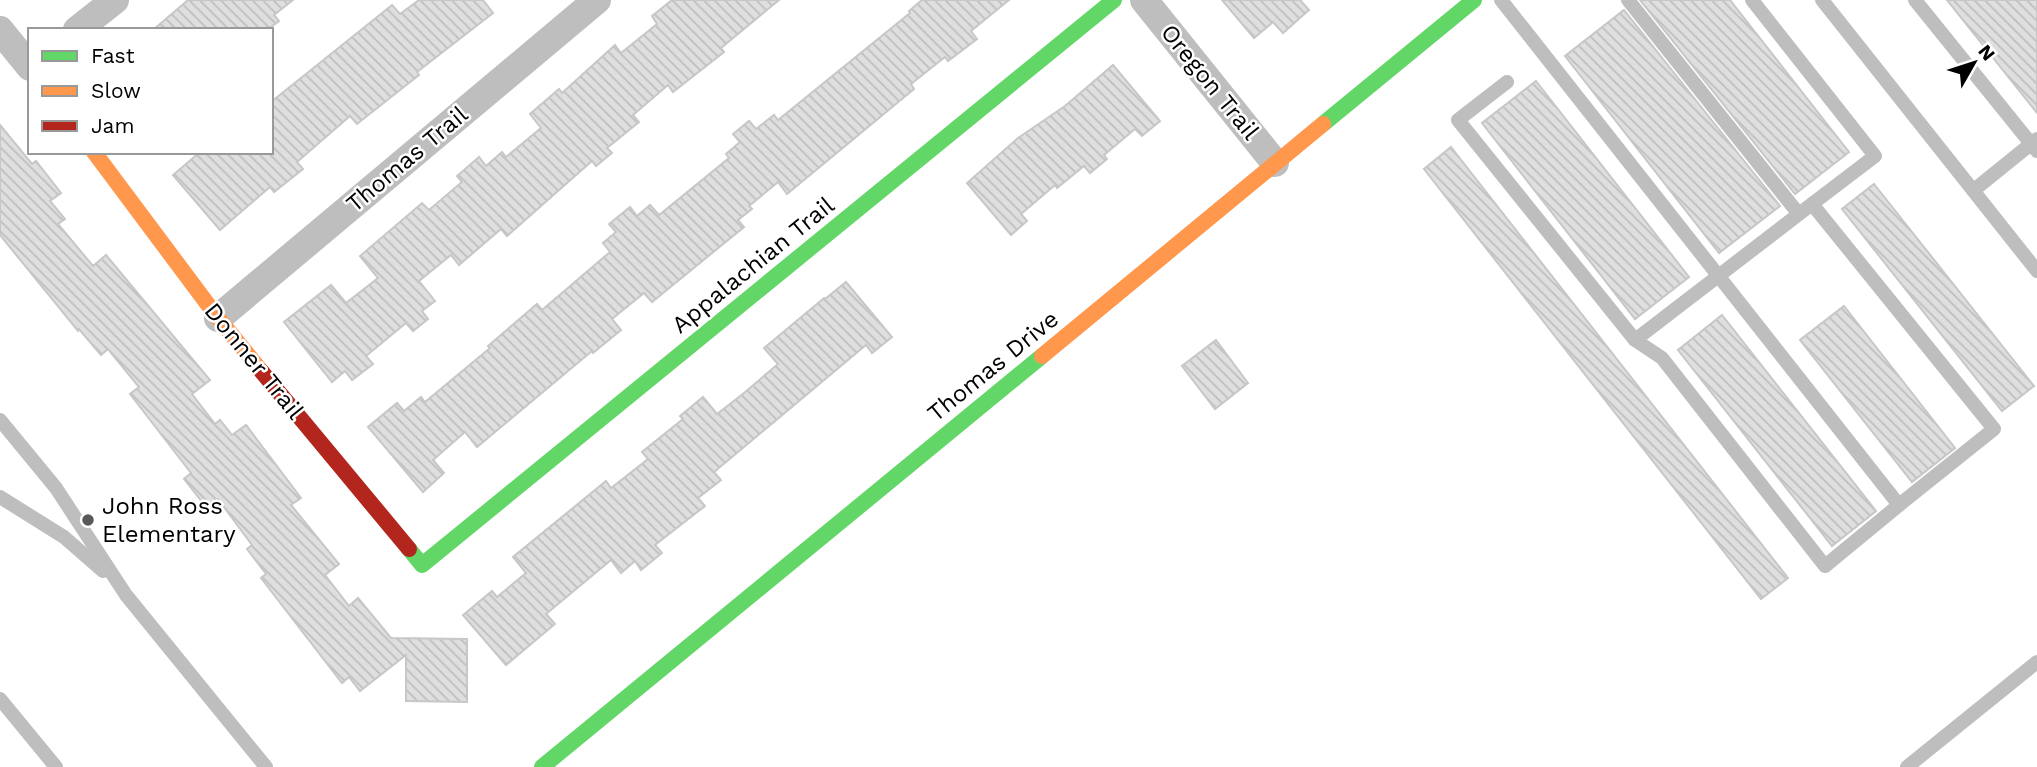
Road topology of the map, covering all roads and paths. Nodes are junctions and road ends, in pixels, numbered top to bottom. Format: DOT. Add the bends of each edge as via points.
graph roads {
  1 [pos="115,0"];
  2 [pos="597,0"];
  3 [pos="1114,0"];
  4 [pos="1144,0"];
  5 [pos="1474,0"];
  6 [pos="1501,0"];
  7 [pos="1628,0"];
  8 [pos="1752,0"];
  9 [pos="1822,0"];
  10 [pos="1915,0"];
  11 [pos="80,28"];
  12 [pos="0,30"];
  13 [pos="28,65"];
  14 [pos="1507,82"];
  15 [pos="2035,144"];
  16 [pos="95,154"];
  17 [pos="1275,163"];
  18 [pos="1973,190"];
  19 [pos="1812,204"];
  20 [pos="1798,213"];
  21 [pos="2037,271"];
  22 [pos="1720,276"];
  23 [pos="218,318"];
  24 [pos="1635,340"];
  25 [pos="0,420"];
  26 [pos="0,497"];
  27 [pos="1899,505"];
  28 [pos="422,565"];
  29 [pos="126,595"];
  30 [pos="2037,662"];
  31 [pos="0,699"];
  32 [pos="56,767"];
  33 [pos="266,767"];
  34 [pos="542,767"];
  35 [pos="1907,767"];
  1 -- 11 [label="street"];
  2 -- 23 [label="street, Thomas Trail"];
  3 -- 28 [label="street, Appalachian Trail"];
  4 -- 17 [label="street, Oregon Trail"];
  5 -- 17 [label="street, Thomas Drive"];
  6 -- 22 [label="lane"];
  7 -- 20 [label="lane"];
  8 -- 19 [label="lane" via="1875,156"];
  9 -- 18 [label="lane"];
  10 -- 15 [label="lane"];
  12 -- 13 [label="street"];
  14 -- 24 [label="lane" via="1458,120"];
  15 -- 18 [label="lane"];
  16 -- 23 [label="street, Donner Trail"];
  17 -- 34 [label="street, Thomas Drive"];
  18 -- 21 [label="lane"];
  19 -- 20 [label="lane"];
  19 -- 27 [label="lane" via="1994,429"];
  20 -- 22 [label="lane"];
  22 -- 24 [label="lane"];
  22 -- 27 [label="lane"];
  23 -- 28 [label="street, Donner Trail"];
  24 -- 27 [label="lane" via="1662,358 1825,566"];
  25 -- 29 [label="lane" via="56,488"];
  26 -- 29 [label="lane" via="83,552"];
  29 -- 33 [label="lane"];
  30 -- 35 [label="lane"];
  31 -- 32 [label="lane"];
}
